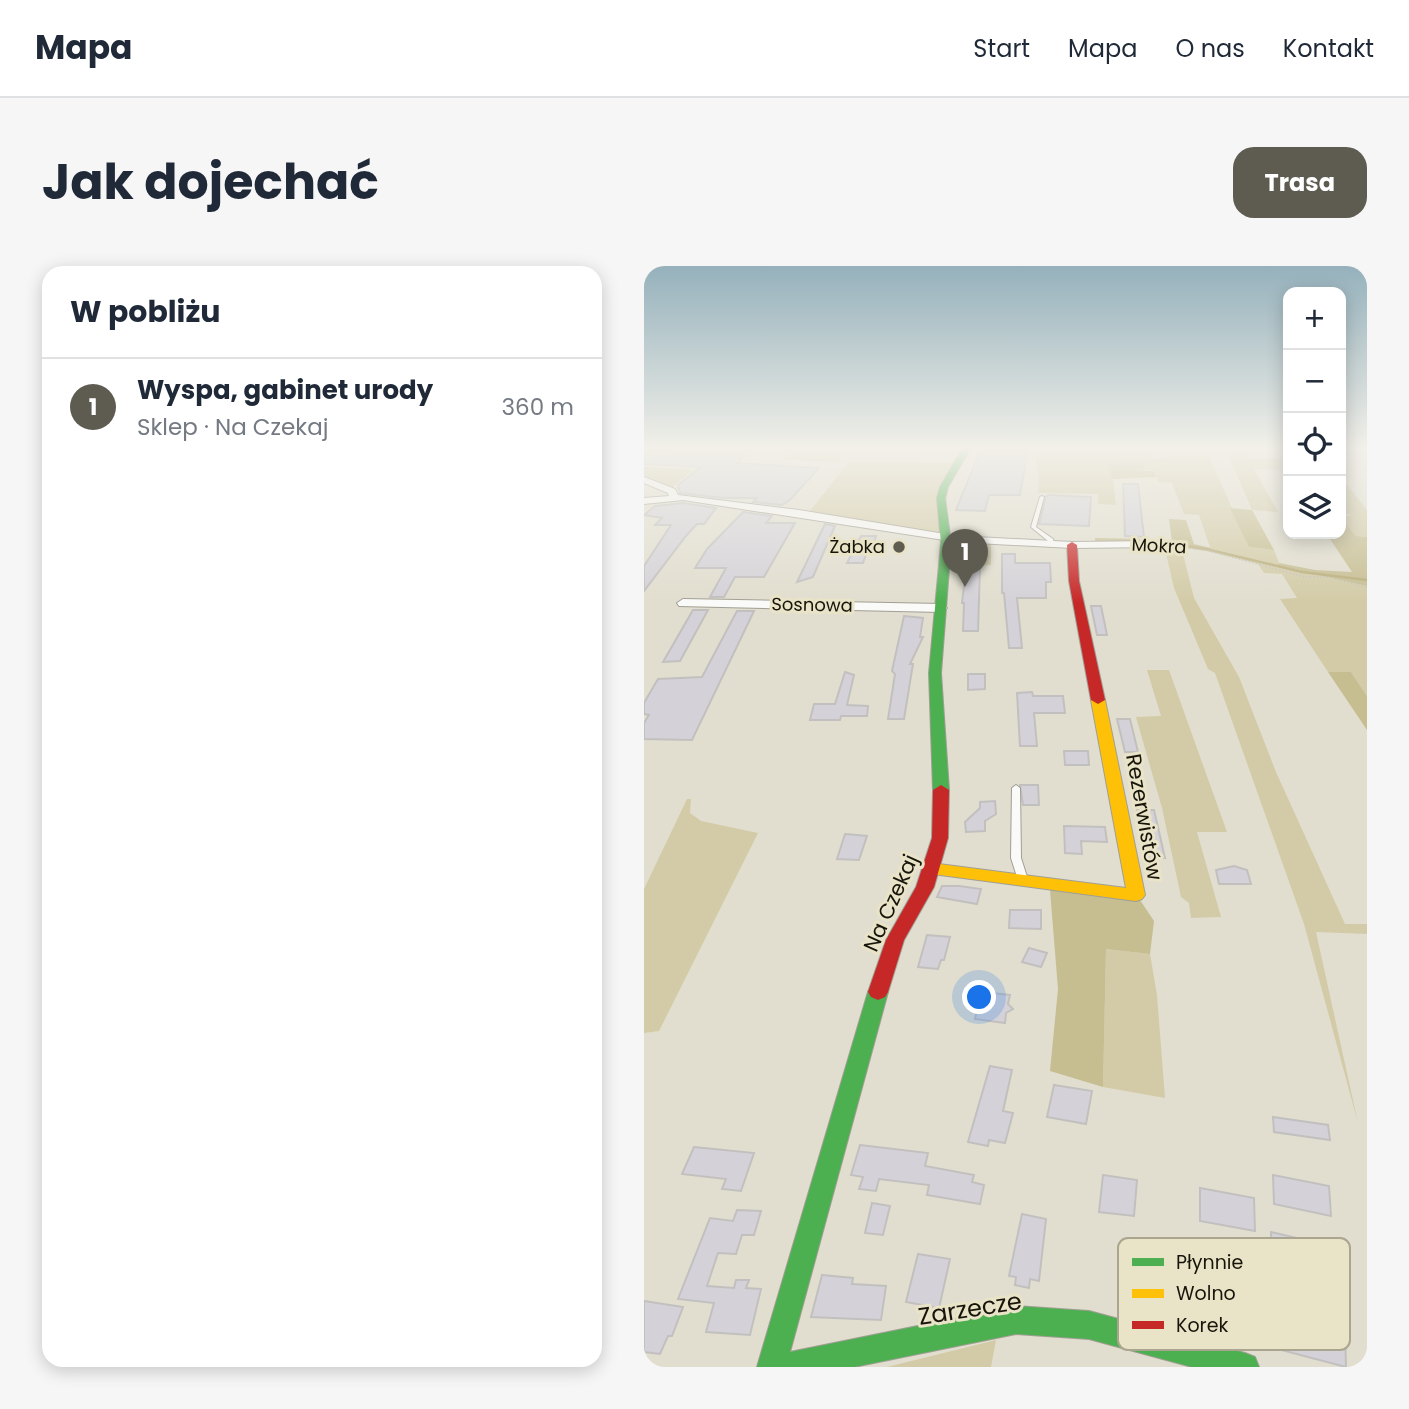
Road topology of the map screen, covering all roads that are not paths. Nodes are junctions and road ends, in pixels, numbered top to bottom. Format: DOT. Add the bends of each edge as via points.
graph roads {
  1 [pos="706,500"];
  2 [pos="941,500"];
  3 [pos="1041,500"];
  4 [pos="946,538"];
  5 [pos="1051,544"];
  6 [pos="1157,544"];
  7 [pos="1072,545"];
  8 [pos="683,603"];
  9 [pos="941,608"];
  10 [pos="1016,789"];
  11 [pos="931,869"];
  12 [pos="1023,880"];
  13 [pos="1118,1333"];
  14 [pos="1182,1350"];
  15 [pos="771,1367"];
  16 [pos="784,1367"];
  17 [pos="1245,1367"];
  1 -- 4 [label="street, Mokra"];
  2 -- 4 [label="street, Na Czekaj"];
  3 -- 5 [label="lane" via="1033,527"];
  4 -- 5 [label="street, Mokra"];
  4 -- 9 [label="street, Na Czekaj"];
  5 -- 7 [label="street, Mokra"];
  6 -- 7 [label="street, Mokra"];
  7 -- 12 [label="street, Rezerwistów" via="1087,653 1136,895"];
  8 -- 9 [label="street, Sosnowa"];
  9 -- 11 [label="street, Na Czekaj" via="935,673 942,804 940,838"];
  10 -- 12 [label="lane" via="1016,858"];
  11 -- 12 [label="street, Rezerwistów"];
  11 -- 15 [label="street, Na Czekaj" via="895,940 880,985"];
  13 -- 16 [label="street, Zarzecze" via="1089,1325 1016,1321"];
  14 -- 17 [label="street, Zarzecze"];
}
